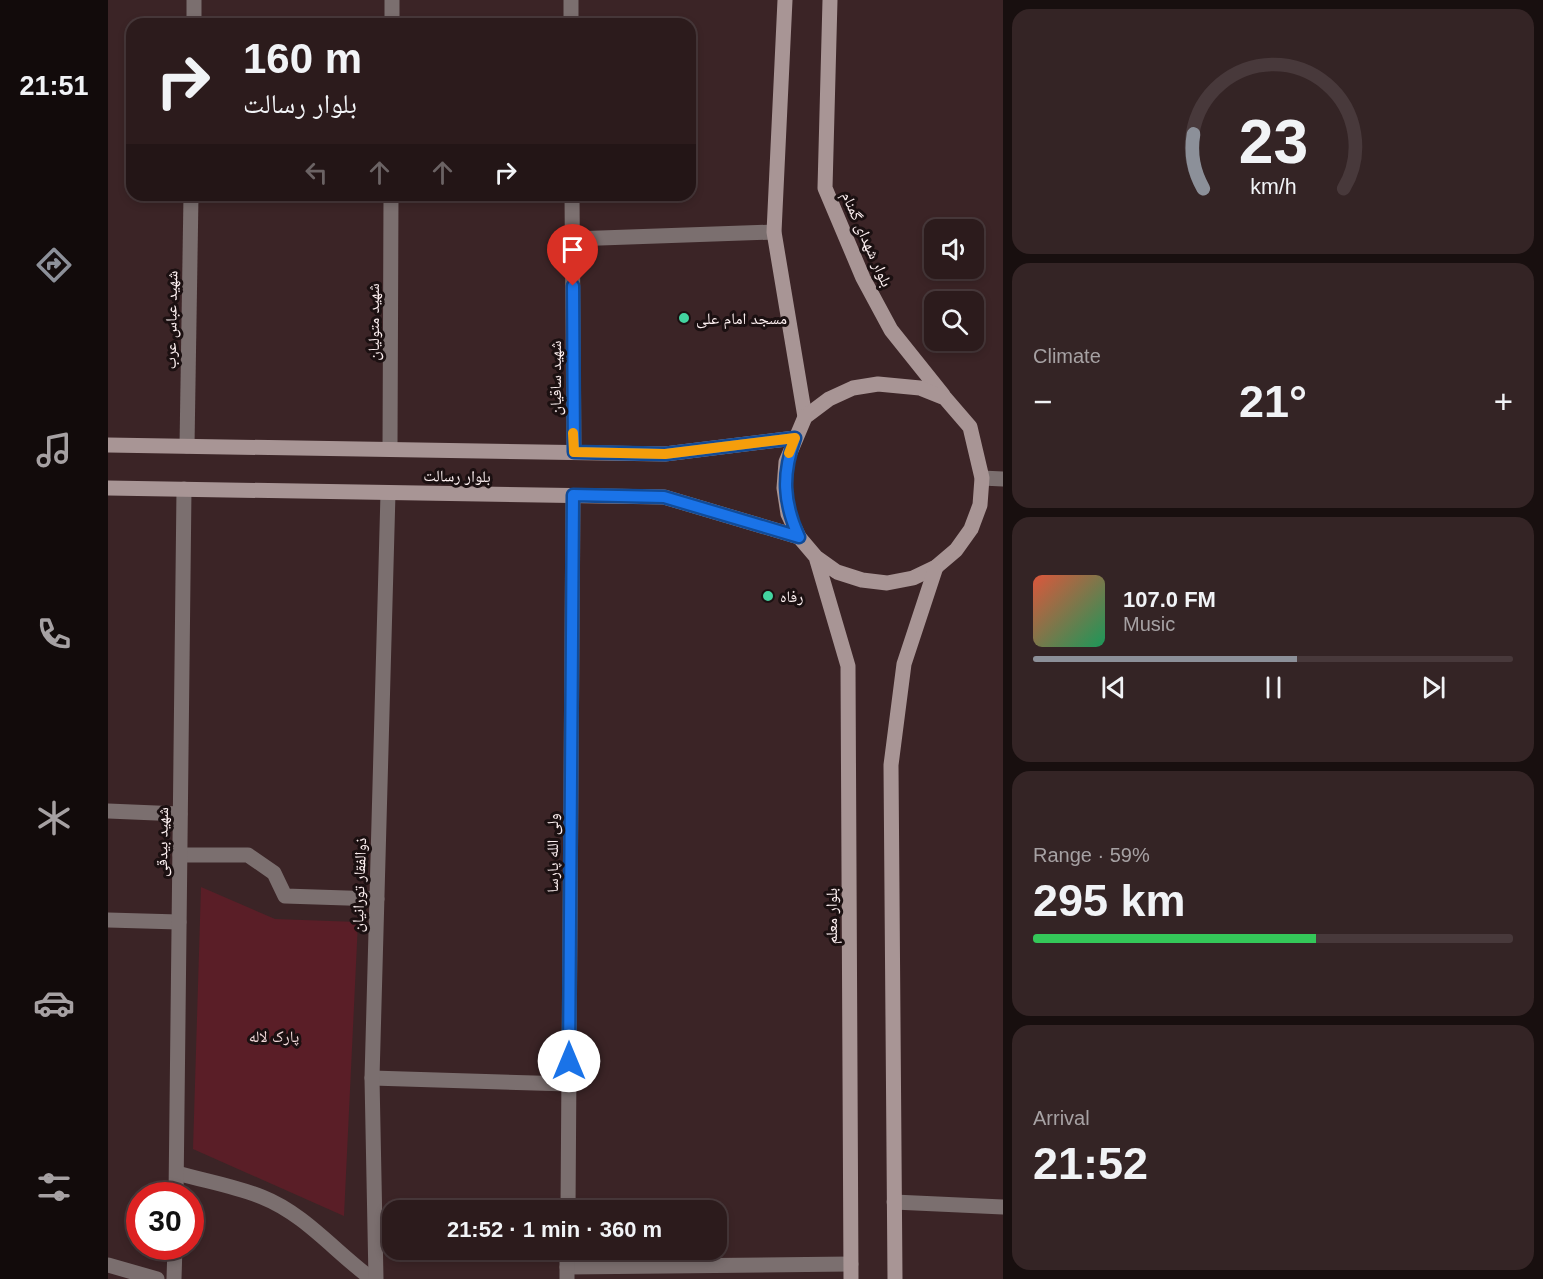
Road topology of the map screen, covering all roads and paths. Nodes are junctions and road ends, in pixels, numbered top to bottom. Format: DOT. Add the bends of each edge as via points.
graph roads {
  1 [pos="195,0"];
  2 [pos="392,0"];
  3 [pos="571,0"];
  4 [pos="785,0"];
  5 [pos="830,0"];
  6 [pos="194,18"];
  7 [pos="392,18"];
  8 [pos="571,18"];
  9 [pos="191,201"];
  10 [pos="391,201"];
  11 [pos="572,201"];
  12 [pos="774,231"];
  13 [pos="572,239"];
  14 [pos="945,398"];
  15 [pos="805,417"];
  16 [pos="795,438"];
  17 [pos="108,445"];
  18 [pos="187,446"];
  19 [pos="390,449"];
  20 [pos="574,452"];
  21 [pos="982,478"];
  22 [pos="1003,479"];
  23 [pos="108,488"];
  24 [pos="184,489"];
  25 [pos="388,493"];
  26 [pos="573,495"];
  27 [pos="799,537"];
  28 [pos="816,557"];
  29 [pos="936,567"];
  30 [pos="108,811"];
  31 [pos="180,814"];
  32 [pos="180,855"];
  33 [pos="377,899"];
  34 [pos="108,920"];
  35 [pos="179,922"];
  36 [pos="372,1078"];
  37 [pos="569,1084"];
  38 [pos="177,1173"];
  39 [pos="177,1182"];
  40 [pos="568,1200"];
  41 [pos="894,1202"];
  42 [pos="1003,1207"];
  43 [pos="175,1260"];
  44 [pos="108,1265"];
  45 [pos="851,1271"];
  46 [pos="567,1273"];
  47 [pos="157,1279"];
  48 [pos="174,1279"];
  49 [pos="374,1279"];
  50 [pos="895,1279"];
  1 -- 6 [label="street"];
  2 -- 7 [label="street"];
  3 -- 8 [label="street"];
  4 -- 12 [label="main road"];
  5 -- 14 [label="main road, بلوار شهدای گمنام" via="825,188 863,278 891,330"];
  9 -- 18 [label="street, شهید عباس عرب"];
  10 -- 19 [label="street, شهید متولیان"];
  11 -- 13 [label="street, شهید ساقیان"];
  12 -- 13 [label="street"];
  12 -- 15 [label="main road"];
  13 -- 20 [label="street, شهید ساقیان"];
  14 -- 15 [label="main road" via="921,388 878,384 853,388"];
  14 -- 21 [label="main road" via="970,427"];
  15 -- 16 [label="main road"];
  16 -- 20 [label="main road, بلوار رسالت" via="665,454"];
  16 -- 27 [label="main road" via="786,462 784,488 788,514"];
  17 -- 18 [label="main road, بلوار رسالت"];
  18 -- 19 [label="main road, بلوار رسالت"];
  19 -- 20 [label="main road, بلوار رسالت"];
  21 -- 22 [label="street"];
  21 -- 29 [label="main road" via="980,504 971,529 956,550"];
  23 -- 24 [label="main road, بلوار رسالت"];
  24 -- 25 [label="main road, بلوار رسالت"];
  24 -- 31 [label="street, شهید بیدقی"];
  25 -- 26 [label="main road, بلوار رسالت"];
  25 -- 33 [label="street, ذوالفقار تورانیان"];
  26 -- 27 [label="main road, بلوار رسالت" via="664,497"];
  26 -- 37 [label="street, ولی الله پارسا"];
  27 -- 28 [label="main road"];
  28 -- 29 [label="main road" via="837,572 887,583 913,578"];
  28 -- 45 [label="main road, بلوار معلم" via="848,666"];
  29 -- 41 [label="main road" via="904,664 891,765"];
  30 -- 31 [label="street"];
  31 -- 32 [label="street, شهید بیدقی"];
  32 -- 33 [label="street" via="248,855 274,873 285,896"];
  32 -- 35 [label="street, شهید بیدقی"];
  33 -- 36 [label="street, ذوالفقار تورانیان"];
  34 -- 35 [label="street"];
  35 -- 38 [label="street, شهید بیدقی"];
  36 -- 37 [label="street"];
  36 -- 49 [label="street, ذوالفقار تورانیان"];
  37 -- 40 [label="street, ولی الله پارسا"];
  38 -- 39 [label="street, شهید بیدقی"];
  38 -- 49 [label="street" via="262,1197 323,1235 341,1256"];
  41 -- 42 [label="street"];
  41 -- 50 [label="main road"];
  43 -- 48 [label="street"];
  44 -- 47 [label="street"];
  45 -- 46 [label="street"];
}
